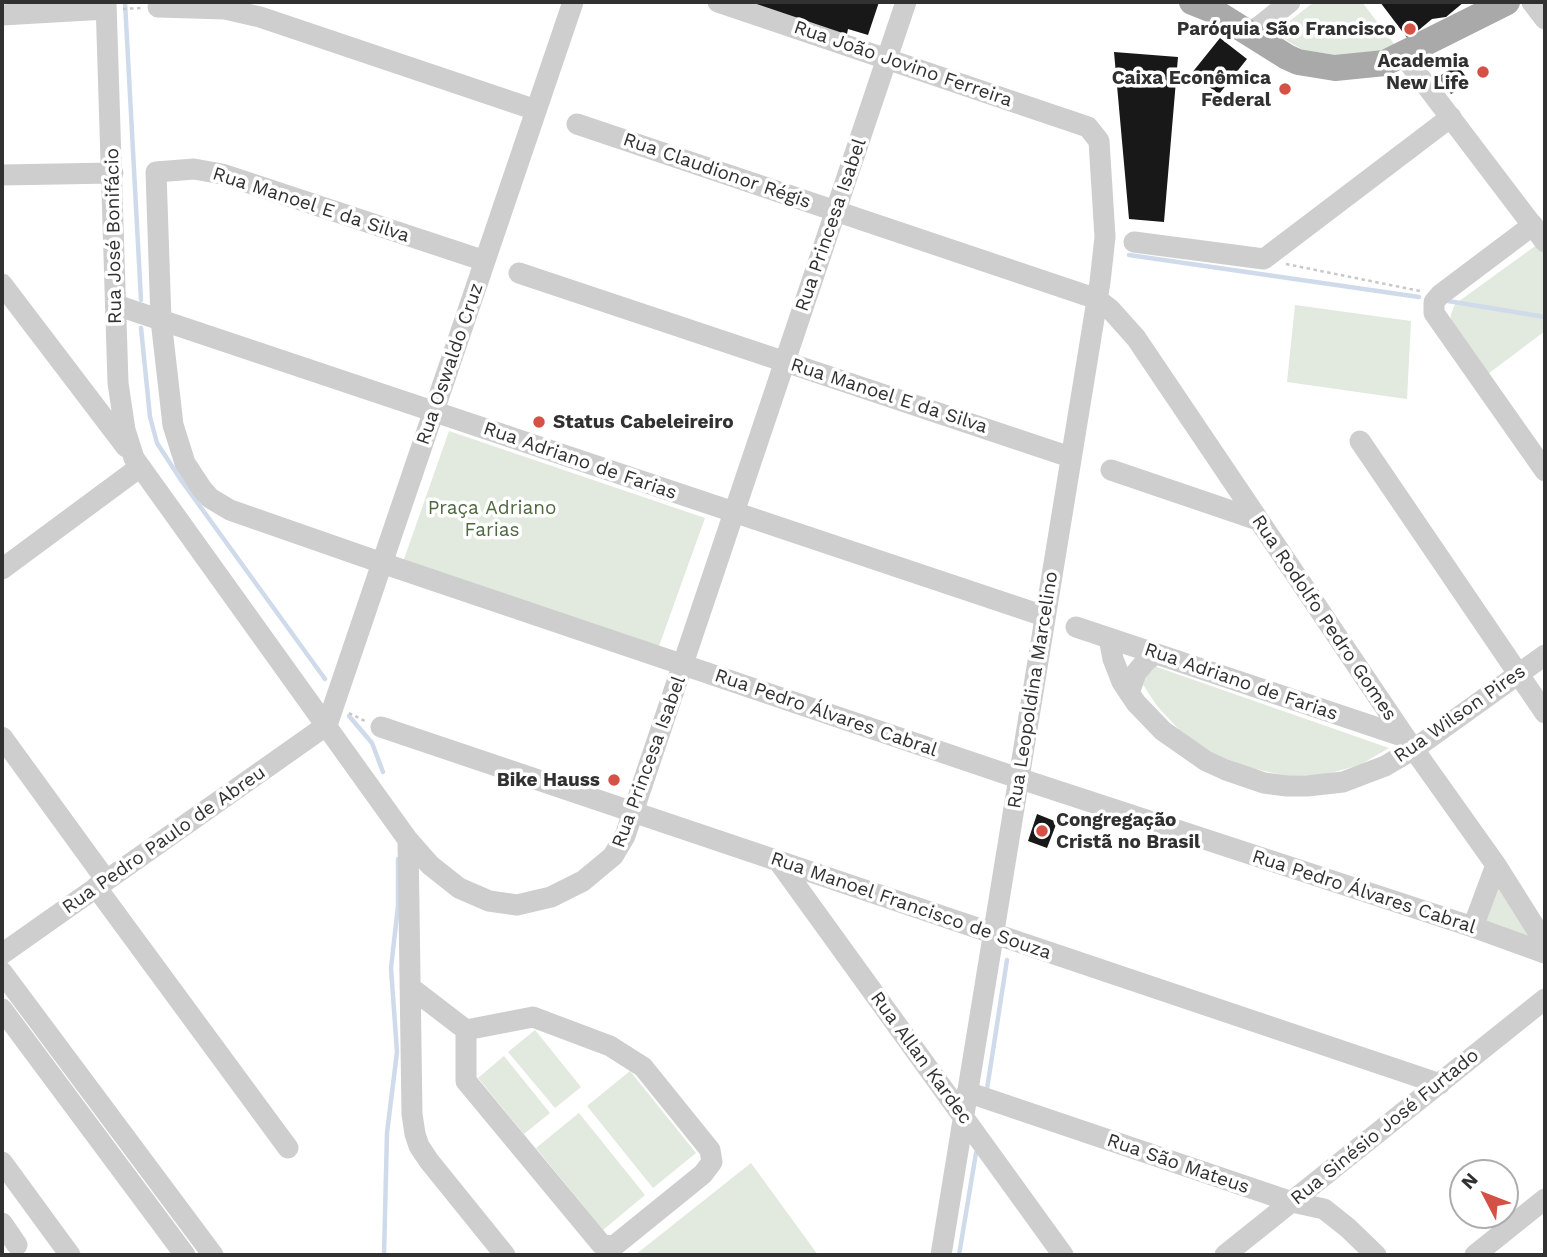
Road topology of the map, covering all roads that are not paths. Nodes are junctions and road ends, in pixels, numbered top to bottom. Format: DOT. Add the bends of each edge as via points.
graph roads {
  1 [pos="573,2"];
  2 [pos="718,2"];
  3 [pos="906,2"];
  4 [pos="1290,2"];
  5 [pos="1507,2"];
  6 [pos="1532,2"];
  7 [pos="1205,4"];
  8 [pos="106,6"];
  9 [pos="158,7"];
  10 [pos="2,15"];
  11 [pos="1545,19"];
  12 [pos="1251,33"];
  13 [pos="1403,55"];
  14 [pos="887,58"];
  15 [pos="536,110"];
  16 [pos="1451,117"];
  17 [pos="577,124"];
  18 [pos="1087,127"];
  19 [pos="113,173"];
  20 [pos="2,175"];
  21 [pos="836,211"];
  22 [pos="1539,233"];
  23 [pos="1134,242"];
  24 [pos="485,261"];
  25 [pos="519,273"];
  26 [pos="2,284"];
  27 [pos="1097,299"];
  28 [pos="116,305"];
  29 [pos="161,320"];
  30 [pos="784,361"];
  31 [pos="434,412"];
  32 [pos="1360,441"];
  33 [pos="1070,457"];
  34 [pos="137,462"];
  35 [pos="1111,470"];
  36 [pos="1545,471"];
  37 [pos="735,513"];
  38 [pos="1258,520"];
  39 [pos="382,563"];
  40 [pos="2,569"];
  41 [pos="1044,616"];
  42 [pos="1076,627"];
  43 [pos="1109,638"];
  44 [pos="1156,654"];
  45 [pos="1545,655"];
  46 [pos="684,665"];
  47 [pos="1519,674"];
  48 [pos="1129,694"];
  49 [pos="1545,713"];
  50 [pos="330,716"];
  51 [pos="381,727"];
  52 [pos="2,737"];
  53 [pos="1409,743"];
  54 [pos="1018,778"];
  55 [pos="634,813"];
  56 [pos="408,840"];
  57 [pos="779,862"];
  58 [pos="1496,865"];
  59 [pos="101,884"];
  60 [pos="1473,927"];
  61 [pos="993,934"];
  62 [pos="1545,943"];
  63 [pos="1545,953"];
  64 [pos="2,954"];
  65 [pos="2,972"];
  66 [pos="410,987"];
  67 [pos="1545,999"];
  68 [pos="2,1009"];
  69 [pos="466,1030"];
  70 [pos="1440,1084"];
  71 [pos="968,1092"];
  72 [pos="963,1117"];
  73 [pos="288,1148"];
  74 [pos="2,1162"];
  75 [pos="1545,1199"];
  76 [pos="1292,1202"];
  77 [pos="2,1223"];
  78 [pos="17,1245"];
  79 [pos="70,1255"];
  80 [pos="185,1255"];
  81 [pos="213,1255"];
  82 [pos="505,1255"];
  83 [pos="941,1255"];
  84 [pos="1063,1255"];
  85 [pos="1225,1255"];
  86 [pos="1376,1255"];
  87 [pos="1475,1255"];
  1 -- 15 [label="street, Rua Oswaldo Cruz"];
  2 -- 14 [label="street, Rua João Jovino Ferreira"];
  3 -- 14 [label="street, Rua Princesa Isabel"];
  4 -- 12 [label="street"];
  5 -- 13 [label="main road"];
  6 -- 11 [label="street"];
  7 -- 12 [label="main road"];
  8 -- 10 [label="street"];
  8 -- 19 [label="street, Rua José Bonifácio"];
  9 -- 15 [label="street" via="225,9 251,15"];
  12 -- 13 [label="main road" via="1287,57 1319,66 1385,63"];
  13 -- 16 [label="street"];
  14 -- 18 [label="street, Rua João Jovino Ferreira"];
  14 -- 21 [label="street, Rua Princesa Isabel"];
  15 -- 24 [label="street, Rua Oswaldo Cruz"];
  16 -- 22 [label="street"];
  16 -- 23 [label="street" via="1264,259"];
  17 -- 21 [label="street, Rua Claudionor Régis"];
  18 -- 27 [label="street, Rua Leopoldina Marcelino" via="1098,141 1104,198 1105,237"];
  19 -- 20 [label="street"];
  19 -- 28 [label="street, Rua José Bonifácio"];
  21 -- 27 [label="street, Rua Claudionor Régis"];
  21 -- 30 [label="street, Rua Princesa Isabel"];
  22 -- 36 [label="street" via="1434,302 1437,320"];
  24 -- 29 [label="street, Rua Manoel E da Silva" via="222,174 194,169 156,172"];
  24 -- 31 [label="street, Rua Oswaldo Cruz"];
  25 -- 30 [label="street, Rua Manoel E da Silva"];
  26 -- 34 [label="street, Rua Princesa Isabel"];
  27 -- 33 [label="street, Rua Leopoldina Marcelino"];
  27 -- 38 [label="street, Rua Rodolfo Pedro Gomes" via="1136,338"];
  28 -- 29 [label="street, Rua Adriano de Farias"];
  28 -- 34 [label="street, Rua José Bonifácio" via="121,412"];
  29 -- 31 [label="street, Rua Adriano de Farias"];
  29 -- 39 [label="street, Rua Pedro Álvares Cabral" via="178,444 194,478 210,498 230,510"];
  30 -- 33 [label="street, Rua Manoel E da Silva"];
  30 -- 37 [label="street, Rua Princesa Isabel"];
  31 -- 37 [label="street, Rua Adriano de Farias"];
  31 -- 39 [label="street, Rua Oswaldo Cruz"];
  32 -- 47 [label="street"];
  33 -- 41 [label="street, Rua Leopoldina Marcelino"];
  34 -- 40 [label="street"];
  34 -- 50 [label="street, Rua Princesa Isabel"];
  35 -- 38 [label="street"];
  37 -- 41 [label="street, Rua Adriano de Farias"];
  37 -- 46 [label="street, Rua Princesa Isabel"];
  38 -- 53 [label="street, Rua Rodolfo Pedro Gomes"];
  39 -- 46 [label="street, Rua Pedro Álvares Cabral"];
  39 -- 50 [label="street, Rua Oswaldo Cruz"];
  41 -- 54 [label="street, Rua Leopoldina Marcelino"];
  42 -- 43 [label="street, Rua Adriano de Farias"];
  43 -- 44 [label="street, Rua Adriano de Farias"];
  43 -- 48 [label="street, Rua Wilson Pires"];
  44 -- 48 [label="street" via="1136,673"];
  44 -- 53 [label="street, Rua Adriano de Farias"];
  45 -- 47 [label="street, Rua Wilson Pires"];
  46 -- 54 [label="street, Rua Pedro Álvares Cabral"];
  46 -- 55 [label="street, Rua Princesa Isabel"];
  47 -- 49 [label="street"];
  47 -- 53 [label="street, Rua Wilson Pires"];
  48 -- 53 [label="street, Rua Wilson Pires" via="1182,746 1226,770 1264,782 1307,786 1343,782 1385,766"];
  50 -- 56 [label="street, Rua Princesa Isabel"];
  50 -- 59 [label="street, Rua Pedro Paulo de Abreu"];
  51 -- 55 [label="street, Rua Manoel Francisco de Souza"];
  52 -- 59 [label="street"];
  53 -- 58 [label="street, Rua Rodolfo Pedro Gomes"];
  54 -- 60 [label="street, Rua Pedro Álvares Cabral"];
  54 -- 61 [label="street, Rua Leopoldina Marcelino"];
  55 -- 56 [label="street, Rua Princesa Isabel" via="619,849 600,869 570,890 517,905 489,901 459,888"];
  55 -- 57 [label="street, Rua Manoel Francisco de Souza"];
  56 -- 66 [label="street"];
  57 -- 61 [label="street, Rua Manoel Francisco de Souza"];
  57 -- 72 [label="street, Rua Allan Kardec"];
  58 -- 60 [label="street"];
  58 -- 62 [label="street, Rua Rodolfo Pedro Gomes"];
  59 -- 64 [label="street, Rua Pedro Paulo de Abreu"];
  59 -- 73 [label="street"];
  60 -- 63 [label="street, Rua Pedro Álvares Cabral"];
  61 -- 70 [label="street, Rua Manoel Francisco de Souza"];
  61 -- 71 [label="street, Rua Leopoldina Marcelino"];
  65 -- 81 [label="street"];
  66 -- 69 [label="street"];
  66 -- 82 [label="street" via="412,1114 419,1146"];
  67 -- 70 [label="street, Rua Sinésio José Furtado"];
  68 -- 80 [label="street"];
  69 -- 69 [label="street" via="533,1017 610,1046 643,1067 710,1150 712,1162 614,1246 602,1245 466,1082"];
  70 -- 76 [label="street, Rua Sinésio José Furtado"];
  71 -- 72 [label="street, Rua Leopoldina Marcelino"];
  71 -- 76 [label="street, Rua São Mateus"];
  72 -- 83 [label="street, Rua Leopoldina Marcelino"];
  72 -- 84 [label="street, Rua Allan Kardec"];
  74 -- 79 [label="street"];
  75 -- 87 [label="street"];
  76 -- 85 [label="street, Rua Sinésio José Furtado"];
  76 -- 86 [label="street, Rua São Mateus" via="1324,1209"];
  77 -- 78 [label="street"];
}
